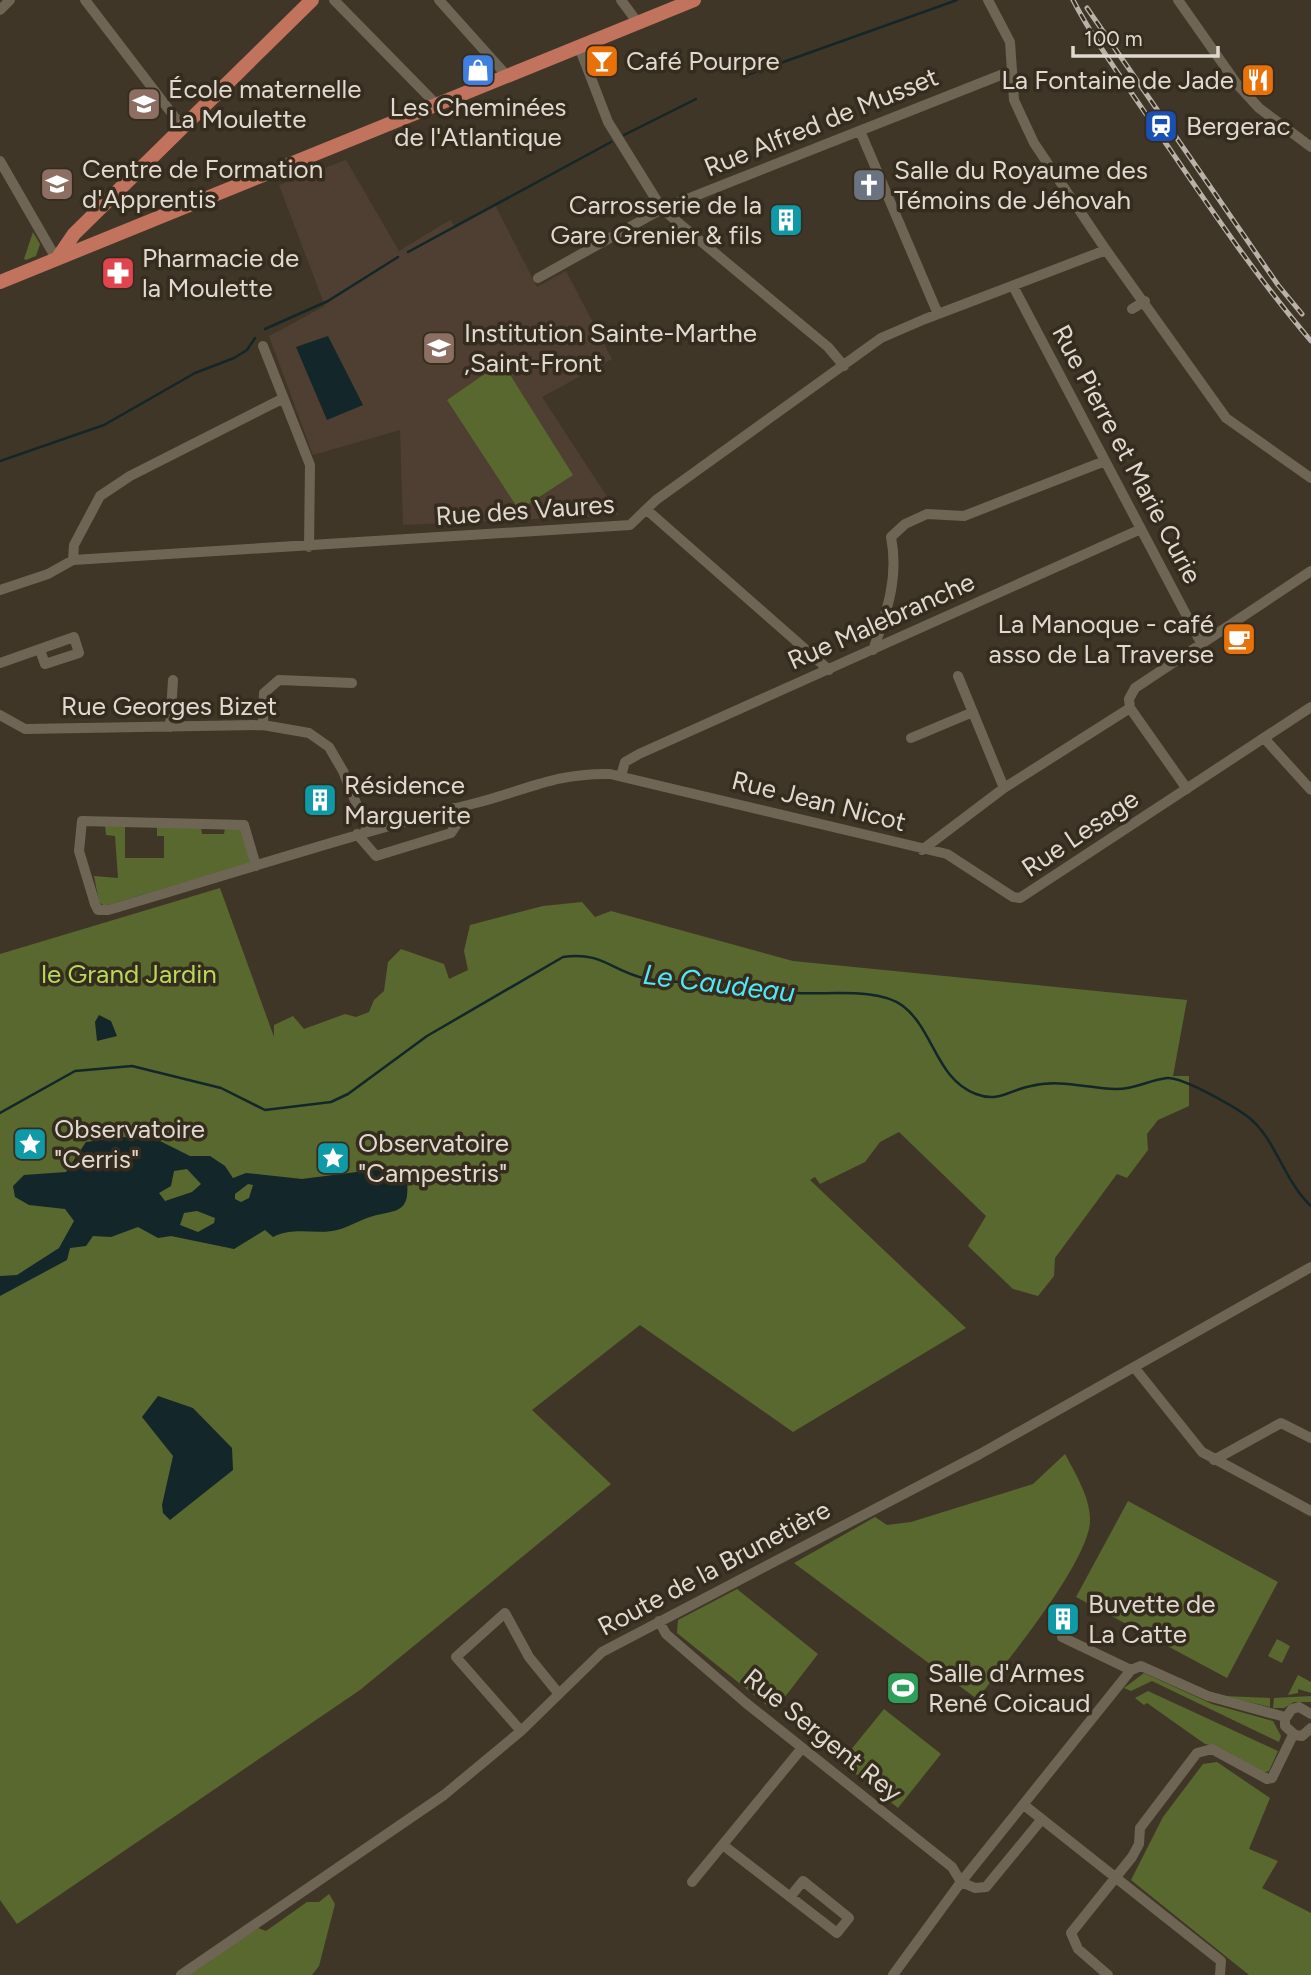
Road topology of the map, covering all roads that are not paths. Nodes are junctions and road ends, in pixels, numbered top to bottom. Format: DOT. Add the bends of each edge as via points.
graph roads {
  1 [pos="10,0"];
  2 [pos="85,0"];
  3 [pos="312,0"];
  4 [pos="334,0"];
  5 [pos="439,0"];
  6 [pos="621,0"];
  7 [pos="694,0"];
  8 [pos="988,0"];
  9 [pos="1178,0"];
  10 [pos="0,10"];
  11 [pos="638,23"];
  12 [pos="579,47"];
  13 [pos="1011,71"];
  14 [pos="507,76"];
  15 [pos="436,104"];
  16 [pos="183,128"];
  17 [pos="860,131"];
  18 [pos="1311,147"];
  19 [pos="0,161"];
  20 [pos="662,209"];
  21 [pos="1106,250"];
  22 [pos="57,260"];
  23 [pos="538,278"];
  24 [pos="0,282"];
  25 [pos="1013,286"];
  26 [pos="1145,302"];
  27 [pos="1132,309"];
  28 [pos="938,314"];
  29 [pos="263,346"];
  30 [pos="844,366"];
  31 [pos="282,399"];
  32 [pos="1105,461"];
  33 [pos="1311,478"];
  34 [pos="647,510"];
  35 [pos="1141,529"];
  36 [pos="309,547"];
  37 [pos="73,560"];
  38 [pos="1311,571"];
  39 [pos="0,590"];
  40 [pos="1201,643"];
  41 [pos="40,650"];
  42 [pos="873,650"];
  43 [pos="0,663"];
  44 [pos="830,670"];
  45 [pos="958,677"];
  46 [pos="173,680"];
  47 [pos="352,683"];
  48 [pos="1311,707"];
  49 [pos="1130,708"];
  50 [pos="973,712"];
  51 [pos="0,715"];
  52 [pos="263,725"];
  53 [pos="170,727"];
  54 [pos="911,737"];
  55 [pos="1264,738"];
  56 [pos="626,778"];
  57 [pos="1004,788"];
  58 [pos="1187,789"];
  59 [pos="1311,790"];
  60 [pos="453,808"];
  61 [pos="362,832"];
  62 [pos="922,850"];
  63 [pos="256,866"];
  64 [pos="1311,1267"];
  65 [pos="1135,1367"];
  66 [pos="1311,1438"];
  67 [pos="1214,1460"];
  68 [pos="1311,1511"];
  69 [pos="659,1621"];
  70 [pos="1062,1637"];
  71 [pos="1131,1670"];
  72 [pos="559,1694"];
  73 [pos="1311,1714"];
  74 [pos="1286,1717"];
  75 [pos="1311,1728"];
  76 [pos="522,1731"];
  77 [pos="1293,1734"];
  78 [pos="802,1748"];
  79 [pos="1024,1805"];
  80 [pos="1042,1819"];
  81 [pos="723,1845"];
  82 [pos="1114,1878"];
  83 [pos="692,1882"];
  84 [pos="961,1882"];
  85 [pos="790,1897"];
  86 [pos="181,1975"];
  87 [pos="893,1975"];
  88 [pos="1106,1975"];
  89 [pos="1220,1975"];
  1 -- 10 [label="street"];
  2 -- 16 [label="street"];
  3 -- 16 [label="main road"];
  4 -- 15 [label="street"];
  5 -- 14 [label="street"];
  6 -- 11 [label="street"];
  7 -- 11 [label="main road"];
  8 -- 13 [label="street" via="1010,42"];
  9 -- 18 [label="street" via="1237,84"];
  11 -- 12 [label="main road"];
  12 -- 14 [label="main road"];
  12 -- 20 [label="street" via="608,122"];
  13 -- 17 [label="street, Rue Alfred de Musset"];
  13 -- 21 [label="street" via="1014,100 1034,143"];
  14 -- 15 [label="main road"];
  15 -- 22 [label="main road"];
  16 -- 22 [label="main road" via="74,234"];
  17 -- 20 [label="street, Rue Alfred de Musset"];
  17 -- 28 [label="street"];
  19 -- 22 [label="street"];
  20 -- 23 [label="street, Rue Alfred de Musset"];
  20 -- 30 [label="street" via="828,347"];
  21 -- 25 [label="street, Rue des Vaures"];
  21 -- 26 [label="street"];
  22 -- 24 [label="main road"];
  25 -- 28 [label="street, Rue des Vaures"];
  25 -- 32 [label="street, Rue Pierre et Marie Curie"];
  26 -- 27 [label="street"];
  26 -- 33 [label="street" via="1226,418"];
  28 -- 30 [label="street, Rue des Vaures" via="881,338"];
  29 -- 31 [label="street"];
  30 -- 34 [label="street, Rue des Vaures"];
  31 -- 36 [label="street" via="310,465"];
  31 -- 37 [label="street" via="130,476 100,496 74,545"];
  32 -- 35 [label="street, Rue Pierre et Marie Curie"];
  32 -- 42 [label="street" via="964,516 927,514 896,530 891,537 892,593"];
  34 -- 36 [label="street, Rue des Vaures" via="630,525 602,529"];
  34 -- 44 [label="street"];
  35 -- 40 [label="street, Rue Pierre et Marie Curie"];
  35 -- 42 [label="street, Rue Malebranche"];
  36 -- 37 [label="street, Rue des Vaures"];
  37 -- 39 [label="street, Rue des Vaures"];
  38 -- 40 [label="street, Rue Jean Nicot"];
  40 -- 49 [label="street, Rue Jean Nicot" via="1135,688"];
  41 -- 43 [label="street"];
  42 -- 44 [label="street, Rue Malebranche"];
  44 -- 56 [label="street, Rue Malebranche" via="639,754 625,762"];
  45 -- 50 [label="street"];
  46 -- 53 [label="street"];
  47 -- 52 [label="street" via="279,680 264,693"];
  48 -- 55 [label="street"];
  49 -- 57 [label="street, Rue Jean Nicot"];
  49 -- 58 [label="street"];
  50 -- 54 [label="street"];
  50 -- 57 [label="street"];
  51 -- 53 [label="street, Rue Georges Bizet" via="25,729"];
  52 -- 53 [label="street, Rue Georges Bizet"];
  52 -- 61 [label="street, Rue Georges Bizet" via="309,733 329,747 343,771"];
  55 -- 58 [label="street"];
  55 -- 59 [label="street"];
  56 -- 60 [label="street, Rue Jean Nicot" via="576,773"];
  56 -- 62 [label="street, Rue Jean Nicot"];
  57 -- 62 [label="street, Rue Jean Nicot"];
  58 -- 62 [label="street, Rue Lesage" via="1020,898 947,854"];
  60 -- 61 [label="street, Rue Jean Nicot"];
  60 -- 61 [label="street" via="457,824 451,833 376,856"];
  61 -- 63 [label="street, Rue Jean Nicot"];
  63 -- 63 [label="street, Rue Jean Nicot" via="244,825 82,821 79,851 98,910"];
  64 -- 65 [label="street, Route de la Brunetière"];
  65 -- 67 [label="street" via="1202,1452"];
  65 -- 69 [label="street, Route de la Brunetière" via="980,1454"];
  66 -- 67 [label="street" via="1281,1423"];
  67 -- 68 [label="street"];
  69 -- 72 [label="street, Route de la Brunetière" via="602,1652"];
  69 -- 78 [label="street, Rue Sergent Rey" via="666,1634"];
  70 -- 71 [label="street"];
  71 -- 74 [label="street" via="1141,1666 1208,1696"];
  71 -- 79 [label="street"];
  72 -- 76 [label="street, Route de la Brunetière"];
  72 -- 76 [label="street" via="529,1657 505,1614 456,1657"];
  73 -- 74 [label="street" via="1299,1707"];
  74 -- 77 [label="street" via="1285,1726"];
  75 -- 77 [label="street" via="1302,1735"];
  76 -- 86 [label="street, Route de la Brunetière" via="444,1795"];
  77 -- 82 [label="street" via="1272,1778 1267,1779 1212,1749 1197,1753 1140,1828 1139,1844"];
  78 -- 81 [label="street"];
  78 -- 84 [label="street, Rue Sergent Rey" via="952,1867"];
  79 -- 80 [label="street"];
  79 -- 84 [label="street"];
  80 -- 82 [label="street"];
  80 -- 84 [label="street" via="986,1887"];
  81 -- 83 [label="street"];
  81 -- 85 [label="street"];
  82 -- 88 [label="street" via="1072,1933 1078,1950"];
  82 -- 89 [label="street" via="1220,1961"];
  84 -- 87 [label="street"];
  85 -- 85 [label="street" via="803,1881 849,1918 836,1933"];
}
